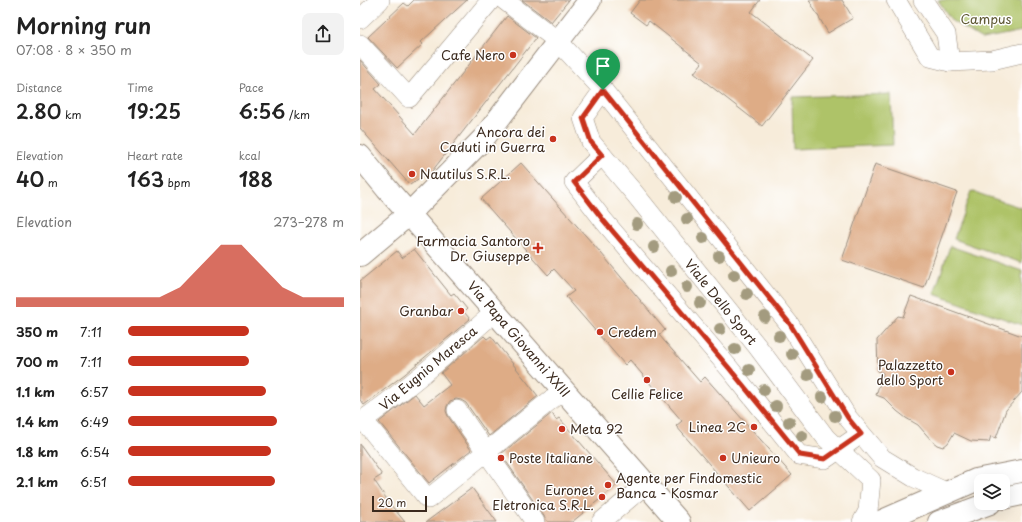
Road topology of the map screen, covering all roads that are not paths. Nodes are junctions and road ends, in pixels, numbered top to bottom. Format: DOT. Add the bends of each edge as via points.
graph roads {
  1 [pos="491,0"];
  2 [pos="504,0"];
  3 [pos="590,0"];
  4 [pos="896,0"];
  5 [pos="923,0"];
  6 [pos="558,41"];
  7 [pos="360,44"];
  8 [pos="1022,53"];
  9 [pos="950,62"];
  10 [pos="603,90"];
  11 [pos="602,155"];
  12 [pos="360,156"];
  13 [pos="409,214"];
  14 [pos="360,255"];
  15 [pos="495,312"];
  16 [pos="563,390"];
  17 [pos="457,410"];
  18 [pos="362,421"];
  19 [pos="861,434"];
  20 [pos="838,450"];
  21 [pos="487,452"];
  22 [pos="1022,471"];
  23 [pos="646,484"];
  24 [pos="948,493"];
  25 [pos="1022,494"];
  26 [pos="1010,497"];
  27 [pos="974,509"];
  28 [pos="535,522"];
  29 [pos="601,522"];
  30 [pos="679,522"];
  31 [pos="862,522"];
  32 [pos="880,522"];
  33 [pos="939,522"];
  1 -- 7 [label="street" via="409,98"];
  2 -- 6 [label="street"];
  3 -- 6 [label="street"];
  4 -- 9 [label="street" via="930,57"];
  5 -- 9 [label="street" via="946,34"];
  6 -- 10 [label="street"];
  6 -- 13 [label="street" via="483,139"];
  8 -- 9 [label="street" via="992,60"];
  10 -- 11 [label="street, Viale Dello Sport" via="583,118 591,142"];
  10 -- 19 [label="street" via="790,324 848,418"];
  11 -- 20 [label="street, Viale Dello Sport"];
  11 -- 20 [label="street" via="574,182 604,221 800,455 825,459"];
  12 -- 13 [label="street, Via Papa Giovanni XXIII"];
  13 -- 14 [label="street"];
  13 -- 15 [label="street, Via Papa Giovanni XXIII"];
  15 -- 16 [label="street, Via Papa Giovanni XXIII"];
  15 -- 18 [label="street, Via Eugnio Maresca"];
  16 -- 21 [label="street"];
  16 -- 23 [label="street, Via Papa Giovanni XXIII"];
  17 -- 21 [label="street"];
  18 -- 21 [label="street" via="428,499"];
  19 -- 20 [label="street"];
  19 -- 24 [label="street" via="882,458 913,477"];
  20 -- 31 [label="street, Viale Dello Sport" via="871,480 868,511"];
  21 -- 28 [label="street"];
  22 -- 24 [label="street" via="976,480"];
  23 -- 29 [label="street"];
  23 -- 30 [label="street, Via Papa Giovanni XXIII"];
  24 -- 32 [label="street"];
  25 -- 26 [label="street"];
  27 -- 33 [label="street"];
}
